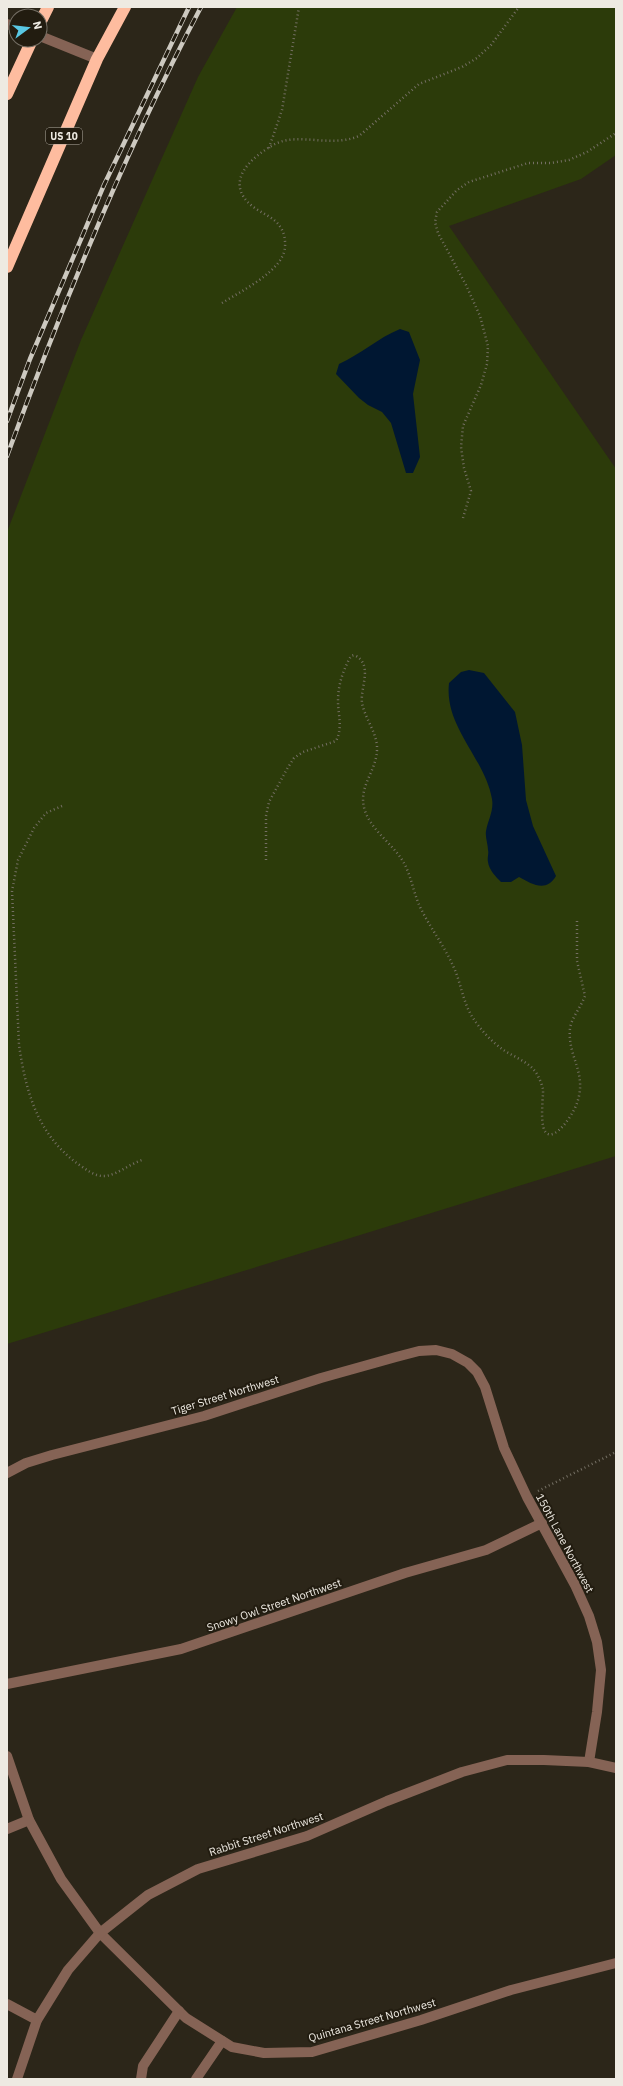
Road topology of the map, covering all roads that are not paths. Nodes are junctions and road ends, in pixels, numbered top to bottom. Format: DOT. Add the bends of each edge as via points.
graph roads {
  1 [pos="125,7"];
  2 [pos="48,39"];
  3 [pos="28,48"];
  4 [pos="97,59"];
  5 [pos="7,94"];
  6 [pos="7,267"];
  7 [pos="452,1354"];
  8 [pos="7,1473"];
  9 [pos="542,1523"];
  10 [pos="7,1684"];
  11 [pos="7,1756"];
  12 [pos="589,1762"];
  13 [pos="616,1768"];
  14 [pos="29,1820"];
  15 [pos="7,1829"];
  16 [pos="100,1933"];
  17 [pos="616,1963"];
  18 [pos="7,2004"];
  19 [pos="179,2011"];
  20 [pos="37,2020"];
  21 [pos="222,2041"];
  22 [pos="17,2079"];
  23 [pos="141,2079"];
  24 [pos="196,2079"];
  1 -- 4 [label="highway, US 10"];
  2 -- 4 [label="street"];
  3 -- 5 [label="highway"];
  4 -- 6 [label="highway, US 10"];
  7 -- 8 [label="street, Tiger Street Northwest" via="436,1350 396,1357 204,1416 52,1455 26,1463"];
  7 -- 9 [label="street, 150th Lane Northwest" via="468,1363 485,1387 504,1448"];
  9 -- 10 [label="street, Snowy Owl Street Northwest" via="486,1550 405,1573 181,1649"];
  9 -- 12 [label="street, 150th Lane Northwest" via="575,1585 597,1642 601,1670"];
  11 -- 14 [label="street, Quintana Street Northwest"];
  12 -- 13 [label="street, Rabbit Street Northwest"];
  12 -- 16 [label="street, Rabbit Street Northwest" via="507,1760 462,1772 307,1836 198,1869 148,1895"];
  14 -- 15 [label="street"];
  14 -- 16 [label="street, Quintana Street Northwest" via="61,1879"];
  16 -- 19 [label="street, Quintana Street Northwest"];
  16 -- 20 [label="street, Rabbit Street Northwest" via="68,1970"];
  17 -- 21 [label="street, Quintana Street Northwest" via="511,1990 312,2052 264,2053 232,2047"];
  18 -- 20 [label="street"];
  19 -- 21 [label="street, Quintana Street Northwest"];
  19 -- 23 [label="street" via="143,2066"];
  20 -- 22 [label="street, Rabbit Street Northwest"];
  21 -- 24 [label="street"];
}
